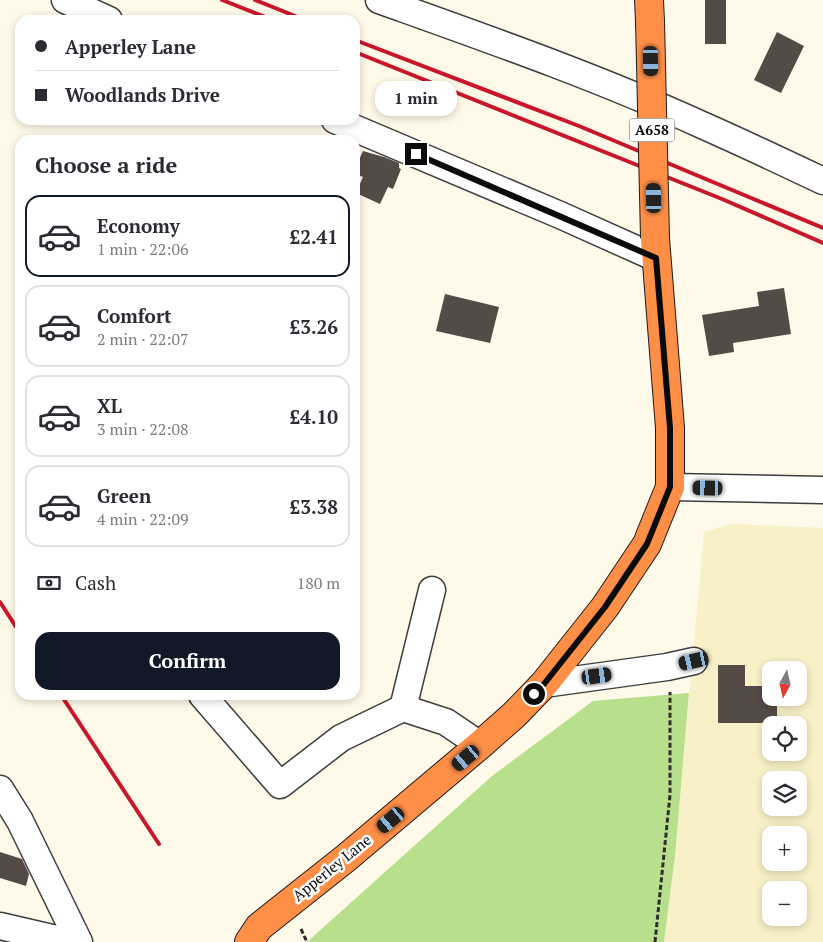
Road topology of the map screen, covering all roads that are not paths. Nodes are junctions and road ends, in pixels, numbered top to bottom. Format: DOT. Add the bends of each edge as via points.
graph roads {
  1 [pos="65,0"];
  2 [pos="379,0"];
  3 [pos="650,11"];
  4 [pos="98,15"];
  5 [pos="347,125"];
  6 [pos="823,181"];
  7 [pos="656,248"];
  8 [pos="670,487"];
  9 [pos="823,490"];
  10 [pos="432,590"];
  11 [pos="694,661"];
  12 [pos="544,684"];
  13 [pos="206,700"];
  14 [pos="403,708"];
  15 [pos="480,745"];
  16 [pos="0,789"];
  17 [pos="0,926"];
  18 [pos="69,942"];
  19 [pos="79,942"];
  20 [pos="249,942"];
  1 -- 4 [label="street"];
  2 -- 6 [label="street" via="579,74 701,124"];
  3 -- 7 [label="highway, Apperley Lane / A658, bridge"];
  5 -- 7 [label="street" via="560,215"];
  7 -- 8 [label="highway, Apperley Lane / A658" via="670,428"];
  8 -- 9 [label="street"];
  8 -- 12 [label="highway, Apperley Lane / A658" via="647,544 605,607"];
  10 -- 14 [label="street"];
  11 -- 12 [label="street"];
  12 -- 15 [label="highway, Apperley Lane / A658"];
  13 -- 14 [label="street" via="280,784 341,738"];
  14 -- 15 [label="street" via="446,722"];
  15 -- 20 [label="highway, Apperley Lane / A658" via="259,927"];
  16 -- 19 [label="street" via="20,821"];
  17 -- 18 [label="street"];
}
